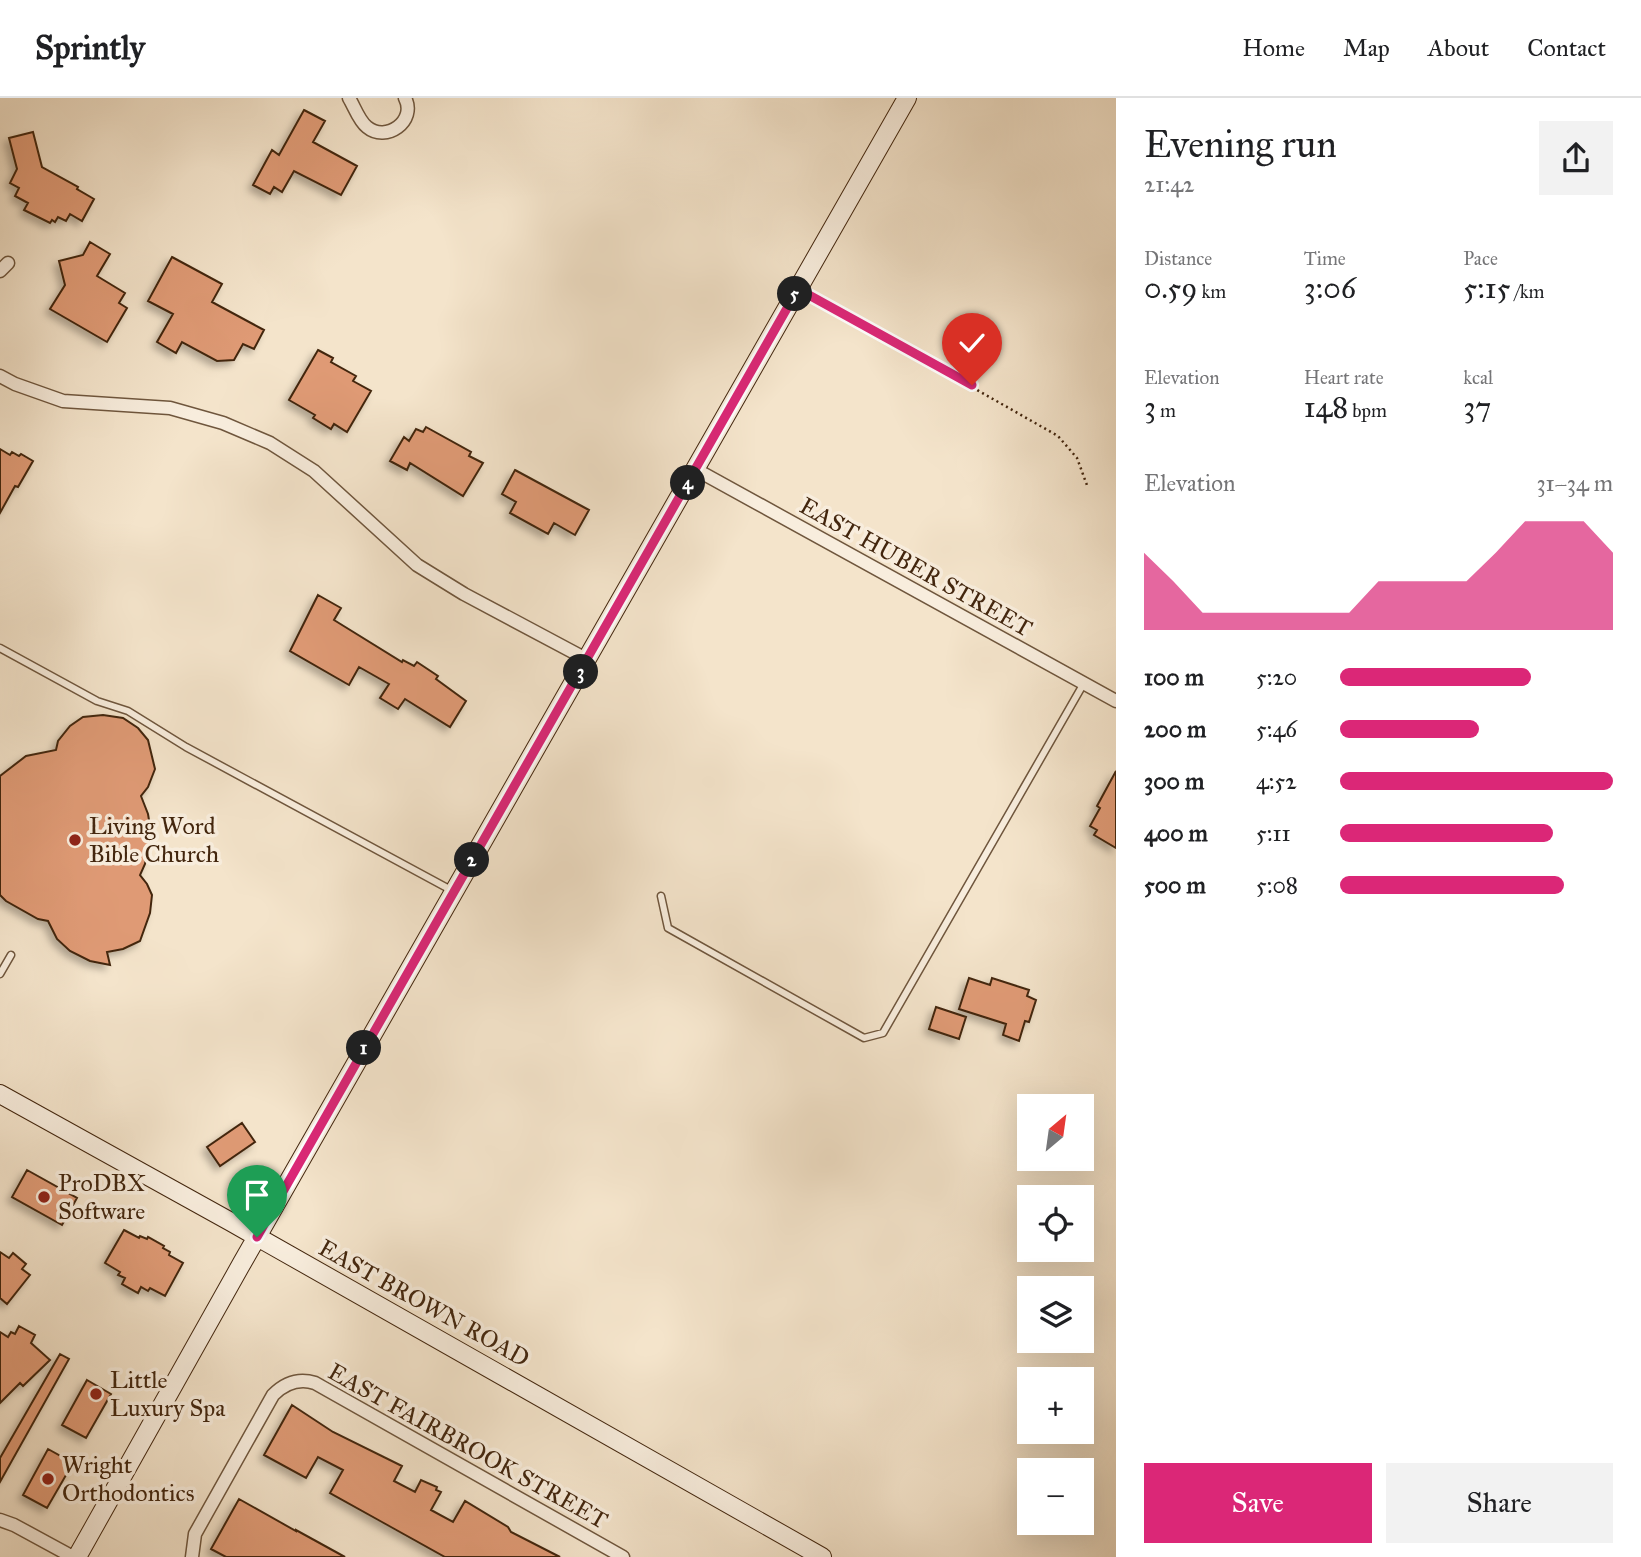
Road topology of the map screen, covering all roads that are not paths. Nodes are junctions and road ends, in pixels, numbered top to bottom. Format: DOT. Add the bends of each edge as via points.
graph roads {
  1 [pos="349,98"];
  2 [pos="405,98"];
  3 [pos="907,98"];
  4 [pos="0,376"];
  5 [pos="695,469"];
  6 [pos="0,648"];
  7 [pos="588,660"];
  8 [pos="1084,683"];
  9 [pos="1116,701"];
  10 [pos="454,892"];
  11 [pos="662,896"];
  12 [pos="11,955"];
  13 [pos="0,975"];
  14 [pos="0,1094"];
  15 [pos="257,1237"];
  16 [pos="0,1520"];
  17 [pos="75,1557"];
  18 [pos="192,1557"];
  19 [pos="623,1557"];
  20 [pos="822,1557"];
  1 -- 2 [label="street" via="366,127 381,133 396,130 406,120"];
  3 -- 5 [label="main road"];
  4 -- 7 [label="street" via="63,401 170,408 270,443 314,471 417,565"];
  5 -- 7 [label="main road"];
  5 -- 8 [label="street, EAST HUBER STREET"];
  6 -- 10 [label="lane" via="97,701 128,711"];
  7 -- 10 [label="main road"];
  8 -- 9 [label="street, EAST HUBER STREET"];
  8 -- 11 [label="lane" via="883,1033 864,1038 668,928"];
  10 -- 15 [label="main road"];
  12 -- 13 [label="lane"];
  14 -- 15 [label="main road, EAST BROWN ROAD"];
  15 -- 17 [label="main road"];
  15 -- 20 [label="main road, EAST BROWN ROAD"];
  16 -- 17 [label="street"];
  18 -- 19 [label="street, EAST FAIRBROOK STREET" via="195,1534 273,1395 291,1383 308,1381"];
}
